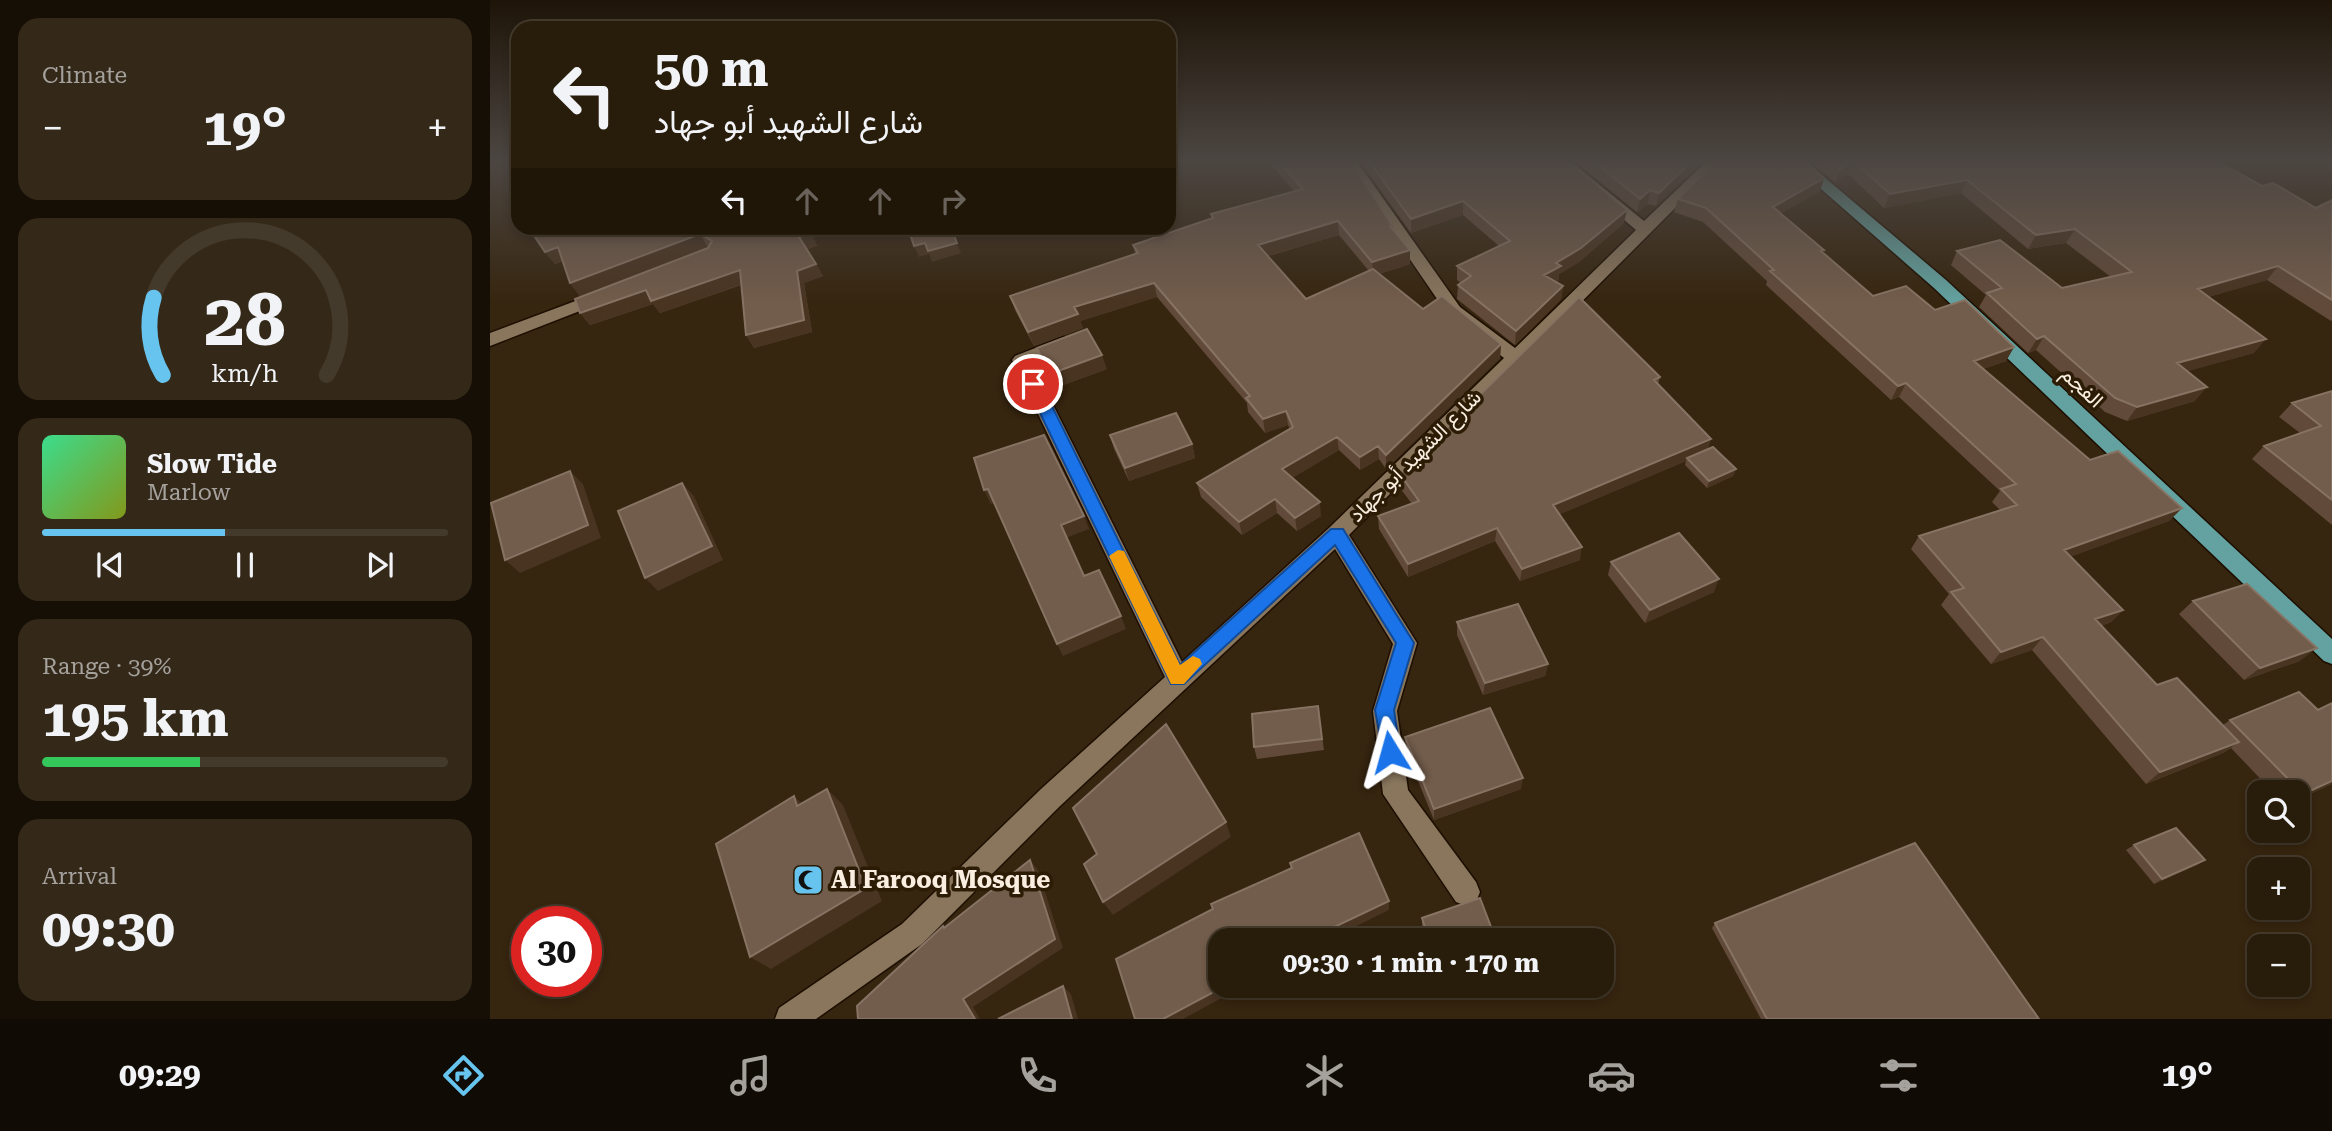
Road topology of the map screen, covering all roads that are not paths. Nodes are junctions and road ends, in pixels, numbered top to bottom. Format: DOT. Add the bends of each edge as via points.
graph roads {
  1 [pos="1382,208"];
  2 [pos="1618,208"];
  3 [pos="1666,208"];
  4 [pos="1851,208"];
  5 [pos="1644,229"];
  6 [pos="619,289"];
  7 [pos="1084,336"];
  8 [pos="490,340"];
  9 [pos="1515,357"];
  10 [pos="1337,534"];
  11 [pos="2332,654"];
  12 [pos="1178,678"];
  13 [pos="1466,892"];
  14 [pos="790,1019"];
  1 -- 9 [label="street" via="1454,311"];
  2 -- 5 [label="street"];
  3 -- 5 [label="street, شارع الشهيد أبو جهاد"];
  4 -- 11 [label="main road, الفجم" via="1940,284"];
  5 -- 9 [label="street, شارع الشهيد أبو جهاد"];
  6 -- 8 [label="street"];
  7 -- 12 [label="street" via="1021,360"];
  9 -- 10 [label="street, شارع الشهيد أبو جهاد"];
  10 -- 12 [label="street, شارع الشهيد أبو جهاد"];
  10 -- 13 [label="street" via="1405,643 1385,710 1396,794"];
  12 -- 14 [label="street, شارع الشهيد أبو جهاد" via="912,934"];
}
